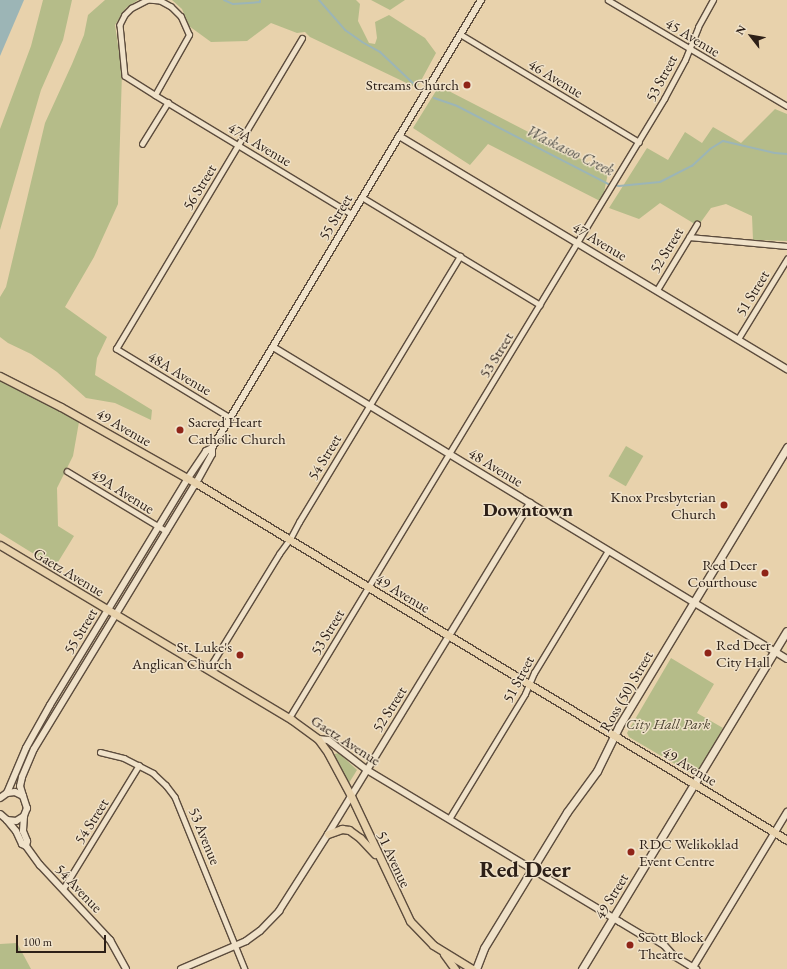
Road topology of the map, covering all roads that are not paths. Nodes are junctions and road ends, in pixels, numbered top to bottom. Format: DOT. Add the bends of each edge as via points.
graph roads {
  1 [pos="481,0"];
  2 [pos="608,0"];
  3 [pos="713,0"];
  4 [pos="460,34"];
  5 [pos="302,38"];
  6 [pos="689,49"];
  7 [pos="155,95"];
  8 [pos="168,102"];
  9 [pos="787,106"];
  10 [pos="399,136"];
  11 [pos="639,142"];
  12 [pos="142,144"];
  13 [pos="238,145"];
  14 [pos="362,197"];
  15 [pos="352,214"];
  16 [pos="697,224"];
  17 [pos="689,237"];
  18 [pos="578,243"];
  19 [pos="787,246"];
  20 [pos="460,256"];
  21 [pos="787,259"];
  22 [pos="657,290"];
  23 [pos="540,305"];
  24 [pos="738,339"];
  25 [pos="273,347"];
  26 [pos="116,349"];
  27 [pos="787,369"];
  28 [pos="0,376"];
  29 [pos="370,405"];
  30 [pos="230,418"];
  31 [pos="787,447"];
  32 [pos="212,448"];
  33 [pos="449,454"];
  34 [pos="67,471"];
  35 [pos="188,478"];
  36 [pos="196,483"];
  37 [pos="530,503"];
  38 [pos="159,527"];
  39 [pos="166,531"];
  40 [pos="290,540"];
  41 [pos="0,545"];
  42 [pos="608,551"];
  43 [pos="368,587"];
  44 [pos="693,602"];
  45 [pos="108,611"];
  46 [pos="116,616"];
  47 [pos="787,631"];
  48 [pos="449,636"];
  49 [pos="775,651"];
  50 [pos="787,659"];
  51 [pos="208,670"];
  52 [pos="529,684"];
  53 [pos="289,718"];
  54 [pos="614,736"];
  55 [pos="318,739"];
  56 [pos="100,752"];
  57 [pos="139,765"];
  58 [pos="367,770"];
  59 [pos="694,784"];
  60 [pos="2,795"];
  61 [pos="23,796"];
  62 [pos="351,796"];
  63 [pos="787,812"];
  64 [pos="0,814"];
  65 [pos="24,816"];
  66 [pos="449,819"];
  67 [pos="7,820"];
  68 [pos="774,832"];
  69 [pos="328,834"];
  70 [pos="787,840"];
  71 [pos="26,846"];
  72 [pos="379,859"];
  73 [pos="532,869"];
  74 [pos="63,889"];
  75 [pos="613,918"];
  76 [pos="236,946"];
  77 [pos="442,951"];
  78 [pos="694,968"];
  79 [pos="126,969"];
  80 [pos="181,969"];
  81 [pos="245,969"];
  82 [pos="455,969"];
  83 [pos="472,969"];
  84 [pos="476,969"];
  85 [pos="582,969"];
  1 -- 4 [label="street, 55 Street"];
  2 -- 6 [label="street, 45 Avenue"];
  3 -- 6 [label="street, 53 Street"];
  4 -- 10 [label="street, 55 Street"];
  4 -- 11 [label="street, 46 Avenue"];
  5 -- 13 [label="street, 56 Street"];
  6 -- 9 [label="street, 45 Avenue"];
  6 -- 11 [label="street, 53 Street"];
  7 -- 7 [label="street" via="190,35 181,17 171,7 160,1 148,0 139,3 128,12 120,25 120,36 125,76"];
  7 -- 8 [label="street, 47A Avenue"];
  8 -- 12 [label="street"];
  8 -- 13 [label="street, 47A Avenue"];
  10 -- 14 [label="street, 55 Street"];
  10 -- 18 [label="street, 47 Avenue"];
  11 -- 18 [label="street, 53 Street"];
  13 -- 15 [label="street, 47A Avenue"];
  13 -- 26 [label="street, 56 Street"];
  14 -- 15 [label="street, 55 Street"];
  14 -- 20 [label="street"];
  15 -- 25 [label="street, 55 Street"];
  16 -- 17 [label="street, 52 Street"];
  17 -- 19 [label="street"];
  17 -- 22 [label="street, 52 Street"];
  18 -- 22 [label="street, 47 Avenue"];
  18 -- 23 [label="street, 53 Street"];
  20 -- 23 [label="street"];
  20 -- 29 [label="street, 54 Street"];
  21 -- 24 [label="street, 51 Street"];
  22 -- 24 [label="street, 47 Avenue"];
  23 -- 33 [label="street, 53 Street"];
  24 -- 27 [label="street, 47 Avenue"];
  25 -- 29 [label="street, 48 Avenue"];
  25 -- 30 [label="street, 55 Street"];
  26 -- 30 [label="street, 48A Avenue"];
  28 -- 35 [label="main road, 49 Avenue"];
  29 -- 33 [label="street, 48 Avenue"];
  29 -- 40 [label="street, 54 Street"];
  30 -- 32 [label="street, 55 Street"];
  31 -- 44 [label="main road, Ross (50) Street"];
  32 -- 35 [label="street, 55 Street" via="206,451"];
  32 -- 36 [label="street, 55 Street" via="212,454"];
  33 -- 37 [label="street, 48 Avenue"];
  33 -- 43 [label="street, 53 Street"];
  34 -- 38 [label="street, 49A Avenue"];
  35 -- 36 [label="main road, 49 Avenue"];
  35 -- 38 [label="street, 55 Street"];
  36 -- 39 [label="street, 55 Street"];
  36 -- 40 [label="main road, 49 Avenue"];
  37 -- 42 [label="street, 48 Avenue"];
  37 -- 48 [label="street, 52 Street"];
  38 -- 39 [label="street, 49A Avenue"];
  38 -- 45 [label="street, 55 Street"];
  39 -- 46 [label="street, 55 Street"];
  40 -- 43 [label="main road, 49 Avenue"];
  40 -- 51 [label="street, 54 Street"];
  41 -- 45 [label="main road, Gaetz Avenue"];
  42 -- 44 [label="street, 48 Avenue"];
  42 -- 52 [label="street, 51 Street"];
  43 -- 48 [label="main road, 49 Avenue"];
  43 -- 53 [label="street, 53 Street"];
  44 -- 49 [label="street, 48 Avenue"];
  44 -- 54 [label="main road, Ross (50) Street"];
  45 -- 46 [label="main road, Gaetz Avenue"];
  45 -- 60 [label="street, 55 Street" via="26,748"];
  46 -- 51 [label="main road, Gaetz Avenue"];
  46 -- 61 [label="street, 55 Street" via="29,758 20,783"];
  47 -- 49 [label="main road, 49 Street"];
  48 -- 52 [label="main road, 49 Avenue"];
  48 -- 58 [label="street, 52 Street"];
  49 -- 50 [label="street, 48 Avenue"];
  49 -- 59 [label="main road, 49 Street"];
  51 -- 53 [label="main road, Gaetz Avenue"];
  52 -- 54 [label="main road, 49 Avenue"];
  52 -- 66 [label="street, 51 Street"];
  53 -- 55 [label="main road, Gaetz Avenue"];
  54 -- 59 [label="main road, 49 Avenue"];
  54 -- 73 [label="main road, Ross (50) Street" via="591,781 567,812"];
  55 -- 58 [label="street, Gaetz Avenue" via="328,740"];
  55 -- 62 [label="main road, 51 Avenue"];
  56 -- 57 [label="street, 53 Avenue" via="117,755"];
  57 -- 74 [label="street, 54 Street"];
  57 -- 76 [label="street, 53 Avenue" via="163,782 179,804"];
  58 -- 62 [label="street, 52 Street"];
  58 -- 66 [label="street, Gaetz Avenue"];
  59 -- 68 [label="main road, 49 Avenue"];
  59 -- 75 [label="main road, 49 Street"];
  60 -- 61 [label="street" via="15,792"];
  61 -- 65 [label="street, 55 Street" via="27,804"];
  62 -- 69 [label="street, 52 Street"];
  62 -- 72 [label="main road, 51 Avenue"];
  63 -- 68 [label="street"];
  64 -- 67 [label="street, 54 Avenue"];
  65 -- 67 [label="street" via="16,821"];
  65 -- 71 [label="street, 54 Avenue"];
  66 -- 73 [label="street, Gaetz Avenue"];
  67 -- 71 [label="street, 54 Avenue" via="22,844"];
  68 -- 70 [label="main road, 49 Avenue"];
  68 -- 78 [label="street"];
  69 -- 72 [label="main road" via="342,829 353,832"];
  69 -- 76 [label="street, 52 Street" via="273,918 252,937"];
  71 -- 74 [label="street, 54 Avenue"];
  72 -- 77 [label="main road, 51 Avenue" via="410,921 427,941"];
  73 -- 75 [label="street, Gaetz Avenue"];
  73 -- 84 [label="main road, Ross (50) Street" via="484,948"];
  74 -- 79 [label="street, 54 Avenue" via="110,940"];
  75 -- 78 [label="street, Gaetz Avenue" via="664,945 674,956"];
  75 -- 85 [label="main road, 49 Street"];
  76 -- 80 [label="street, 52 Street"];
  76 -- 81 [label="street, 53 Avenue"];
  77 -- 82 [label="main road"];
  77 -- 83 [label="main road, 51 Avenue"];
}
